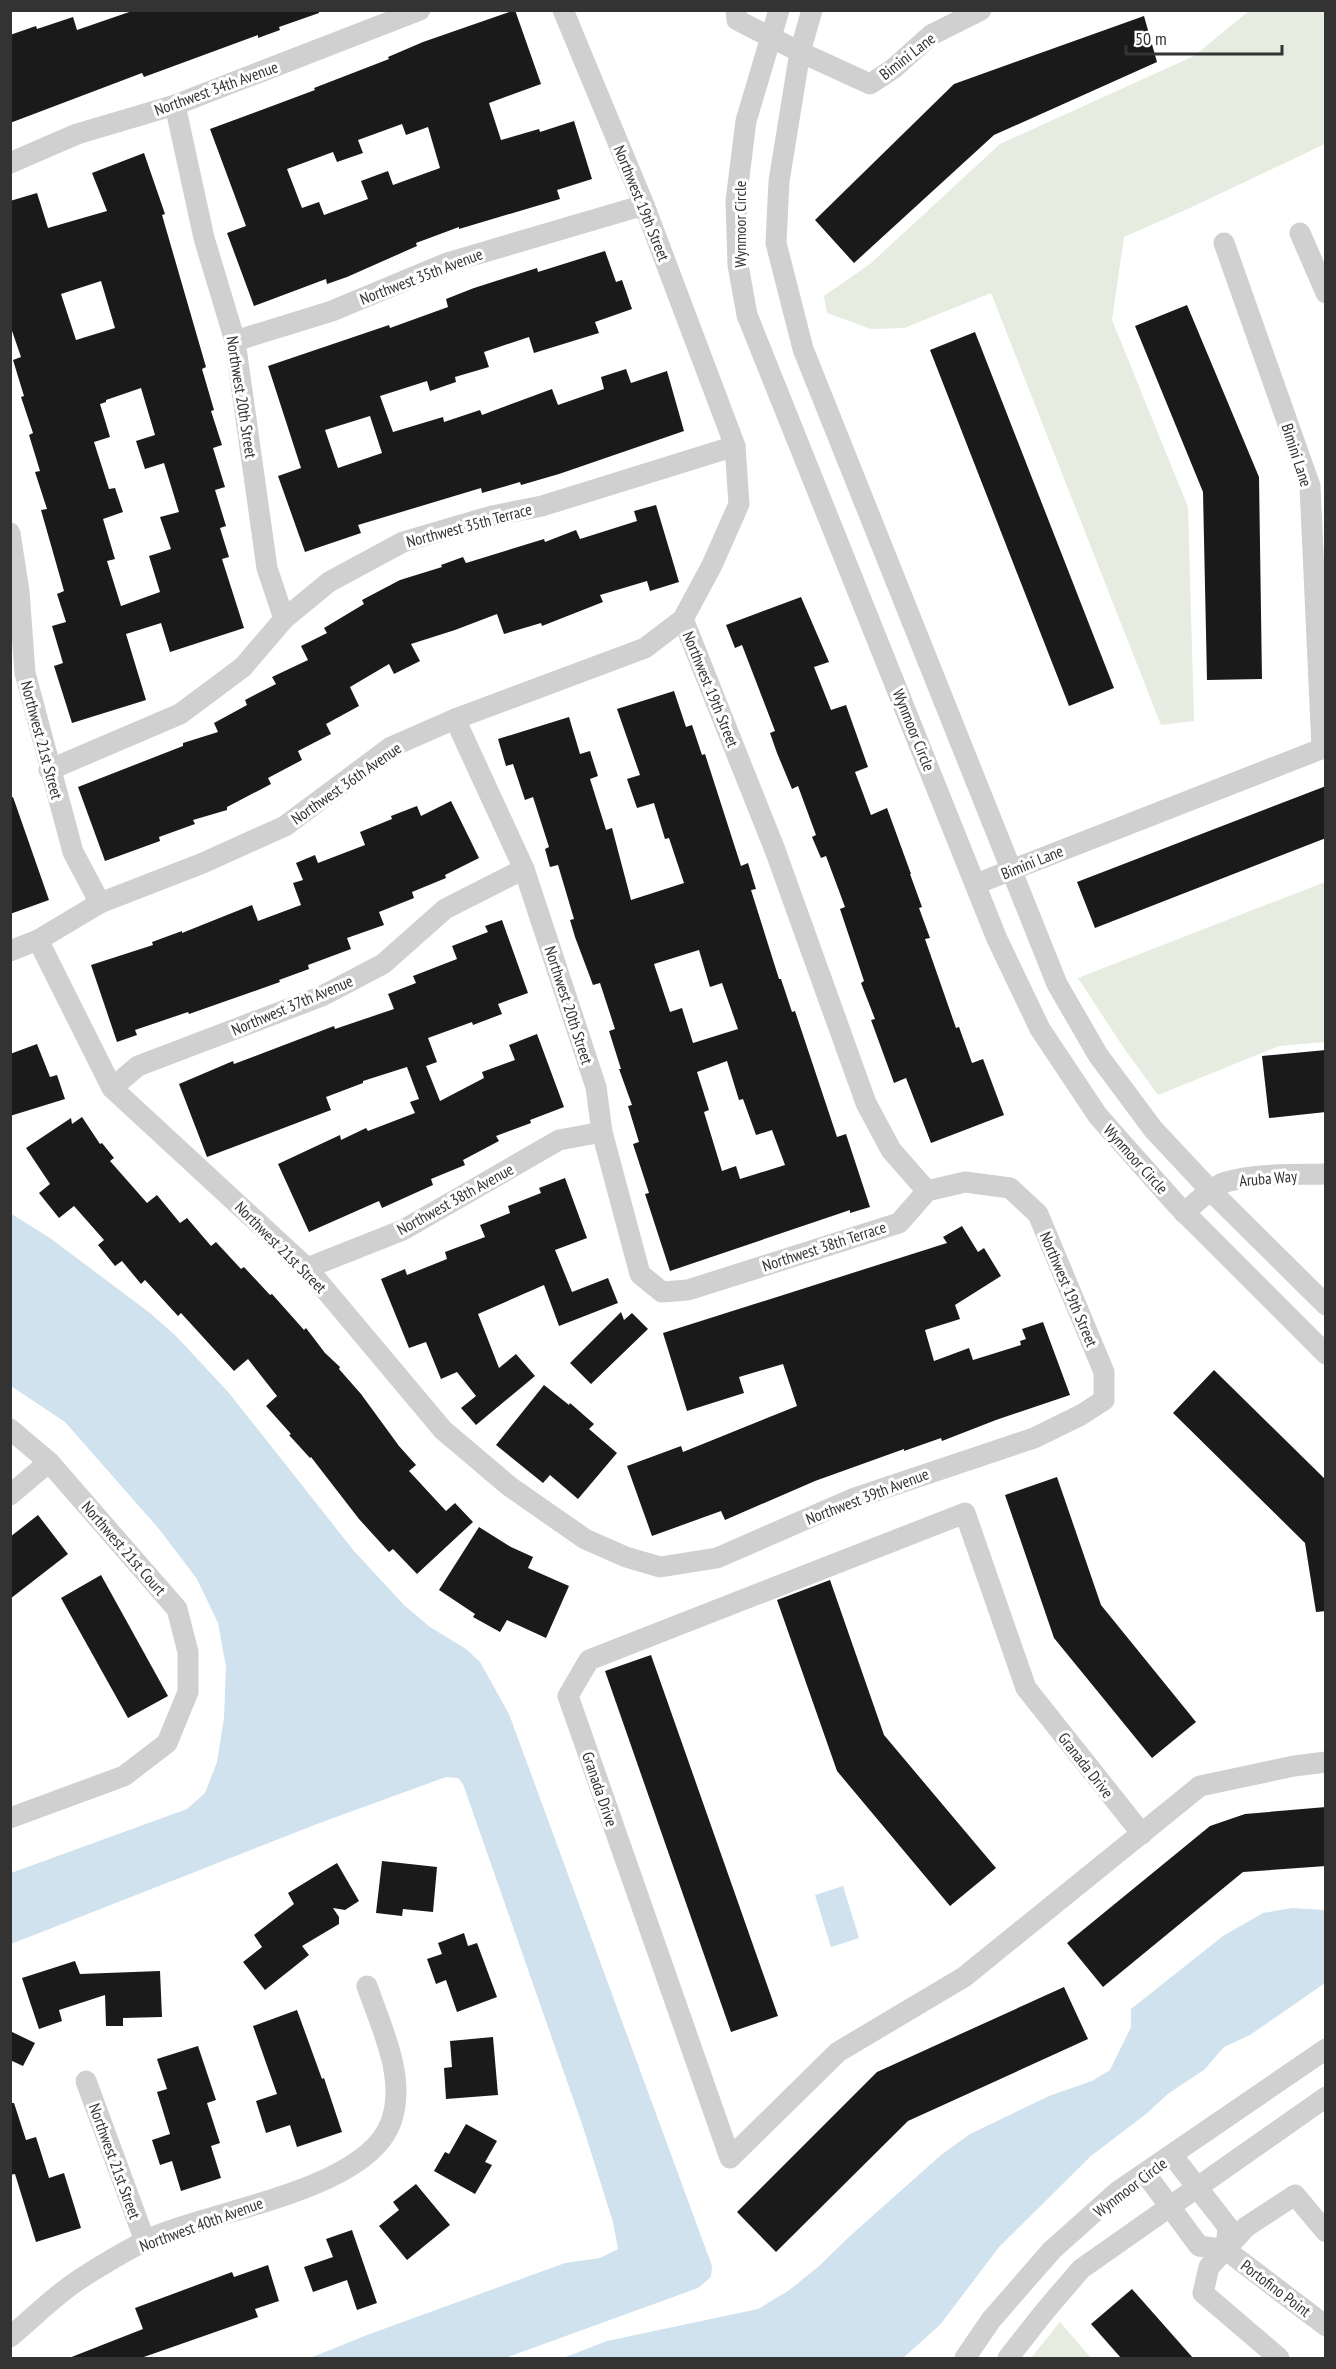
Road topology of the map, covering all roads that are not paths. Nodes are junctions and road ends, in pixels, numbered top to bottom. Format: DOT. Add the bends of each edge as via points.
graph roads {
  1 [pos="420,10"];
  2 [pos="563,10"];
  3 [pos="736,10"];
  4 [pos="779,10"];
  5 [pos="812,10"];
  6 [pos="981,10"];
  7 [pos="771,37"];
  8 [pos="800,52"];
  9 [pos="175,105"];
  10 [pos="10,163"];
  11 [pos="644,205"];
  12 [pos="1300,233"];
  13 [pos="1224,243"];
  14 [pos="1326,293"];
  15 [pos="235,341"];
  16 [pos="735,446"];
  17 [pos="10,534"];
  18 [pos="683,619"];
  19 [pos="284,620"];
  20 [pos="455,719"];
  21 [pos="1324,747"];
  22 [pos="49,770"];
  23 [pos="524,869"];
  24 [pos="1011,871"];
  25 [pos="976,884"];
  26 [pos="100,903"];
  27 [pos="38,940"];
  28 [pos="10,951"];
  29 [pos="112,1088"];
  30 [pos="602,1132"];
  31 [pos="1326,1174"];
  32 [pos="927,1191"];
  33 [pos="1211,1191"];
  34 [pos="1184,1213"];
  35 [pos="307,1268"];
  36 [pos="662,1292"];
  37 [pos="1326,1305"];
  38 [pos="1326,1354"];
  39 [pos="1104,1400"];
  40 [pos="10,1429"];
  41 [pos="49,1462"];
  42 [pos="10,1495"];
  43 [pos="626,1557"];
  44 [pos="1326,1762"];
  45 [pos="10,1818"];
  46 [pos="1142,1834"];
  47 [pos="367,1986"];
  48 [pos="1326,2049"];
  49 [pos="86,2081"];
  50 [pos="1326,2097"];
  51 [pos="1172,2156"];
  52 [pos="1145,2173"];
  53 [pos="1196,2187"];
  54 [pos="1170,2206"];
  55 [pos="1326,2232"];
  56 [pos="145,2241"];
  57 [pos="1226,2250"];
  58 [pos="1326,2326"];
  59 [pos="10,2337"];
  60 [pos="965,2358"];
  61 [pos="1008,2358"];
  62 [pos="1279,2358"];
  1 -- 9 [label="street, Northwest 34th Avenue"];
  2 -- 11 [label="street, Northwest 19th Street"];
  3 -- 7 [label="street" via="737,20"];
  4 -- 7 [label="street, Wynmoor Circle"];
  5 -- 8 [label="street, Wynmoor Circle"];
  6 -- 8 [label="street, Bimini Lane" via="931,35 870,84"];
  7 -- 8 [label="street"];
  7 -- 25 [label="street, Wynmoor Circle" via="746,121 736,201 738,265 747,315"];
  8 -- 24 [label="street, Wynmoor Circle" via="779,181 776,243 798,337"];
  9 -- 10 [label="street, Northwest 34th Avenue" via="77,134"];
  9 -- 15 [label="street, Northwest 20th Street" via="204,238"];
  11 -- 15 [label="street, Northwest 35th Avenue" via="447,263 332,311"];
  11 -- 16 [label="street, Northwest 19th Street"];
  12 -- 14 [label="street"];
  13 -- 21 [label="street, Bimini Lane" via="1310,486"];
  15 -- 19 [label="street, Northwest 20th Street" via="267,568"];
  16 -- 18 [label="street, Northwest 19th Street" via="739,504"];
  16 -- 19 [label="street, Northwest 35th Terrace" via="542,506 403,542 329,582"];
  17 -- 22 [label="street, Northwest 21st Street" via="25,674"];
  18 -- 20 [label="street, Northwest 36th Avenue" via="645,648"];
  18 -- 32 [label="street, Northwest 19th Street" via="775,850 866,1103 891,1150"];
  19 -- 22 [label="street, Northwest 35th Terrace" via="243,666 180,714"];
  20 -- 23 [label="street, Northwest 20th Street"];
  20 -- 26 [label="street, Northwest 36th Avenue" via="391,747 285,826"];
  21 -- 24 [label="street, Bimini Lane"];
  22 -- 26 [label="street, Northwest 21st Street" via="73,852"];
  23 -- 29 [label="street, Northwest 37th Avenue" via="445,909 383,964 322,996 138,1066"];
  23 -- 30 [label="street, Northwest 20th Street" via="596,1087"];
  24 -- 25 [label="street, Bimini Lane"];
  24 -- 33 [label="street, Wynmoor Circle" via="1057,984 1098,1055 1153,1128"];
  25 -- 34 [label="street, Wynmoor Circle" via="1040,1029 1098,1116"];
  26 -- 27 [label="street, Northwest 36th Avenue"];
  27 -- 28 [label="street, Northwest 36th Avenue"];
  27 -- 29 [label="street, Northwest 21st Street"];
  29 -- 35 [label="street, Northwest 21st Street"];
  30 -- 35 [label="street, Northwest 38th Avenue" via="559,1140 403,1230"];
  30 -- 36 [label="street, Northwest 20th Street" via="640,1274"];
  31 -- 33 [label="street, Aruba Way" via="1225,1182"];
  32 -- 36 [label="street, Northwest 38th Terrace" via="899,1222 688,1290"];
  32 -- 39 [label="street, Northwest 19th Street" via="965,1182 1010,1188 1038,1214 1104,1372"];
  33 -- 34 [label="street, Aruba Way"];
  33 -- 37 [label="street, Wynmoor Circle"];
  34 -- 38 [label="street, Wynmoor Circle"];
  35 -- 43 [label="street, Northwest 21st Street" via="443,1430 508,1486 585,1539"];
  39 -- 43 [label="street, Northwest 39th Avenue" via="1034,1438 852,1499 717,1558 660,1568"];
  40 -- 41 [label="street, Northwest 21st Court"];
  41 -- 42 [label="street"];
  41 -- 45 [label="street, Northwest 21st Court" via="177,1609 188,1652 188,1692 167,1743 124,1776"];
  44 -- 46 [label="street, Granada Drive" via="1200,1786"];
  46 -- 46 [label="street, Granada Drive" via="964,1977 838,2052 730,2158 568,1696 589,1660 965,1513 1026,1688"];
  47 -- 56 [label="street, Northwest 40th Avenue" via="391,2057 396,2091 391,2123 374,2150 350,2168 320,2182"];
  48 -- 51 [label="street, Wynmoor Circle"];
  49 -- 56 [label="street, Northwest 21st Street"];
  50 -- 53 [label="street"];
  51 -- 52 [label="street, Wynmoor Circle"];
  51 -- 53 [label="street, Portofino Point"];
  52 -- 54 [label="street, Portofino Point"];
  52 -- 60 [label="street, Wynmoor Circle" via="1117,2192 1052,2250"];
  53 -- 54 [label="street"];
  53 -- 57 [label="street, Portofino Point" via="1228,2227"];
  54 -- 57 [label="street, Portofino Point" via="1199,2246"];
  54 -- 61 [label="street" via="1082,2270"];
  55 -- 57 [label="street, Portofino Point" via="1295,2195 1246,2227"];
  56 -- 59 [label="street, Northwest 40th Avenue" via="79,2280"];
  57 -- 58 [label="street, Portofino Point"];
  57 -- 62 [label="street, Portofino Point" via="1209,2267 1203,2293"];
}
